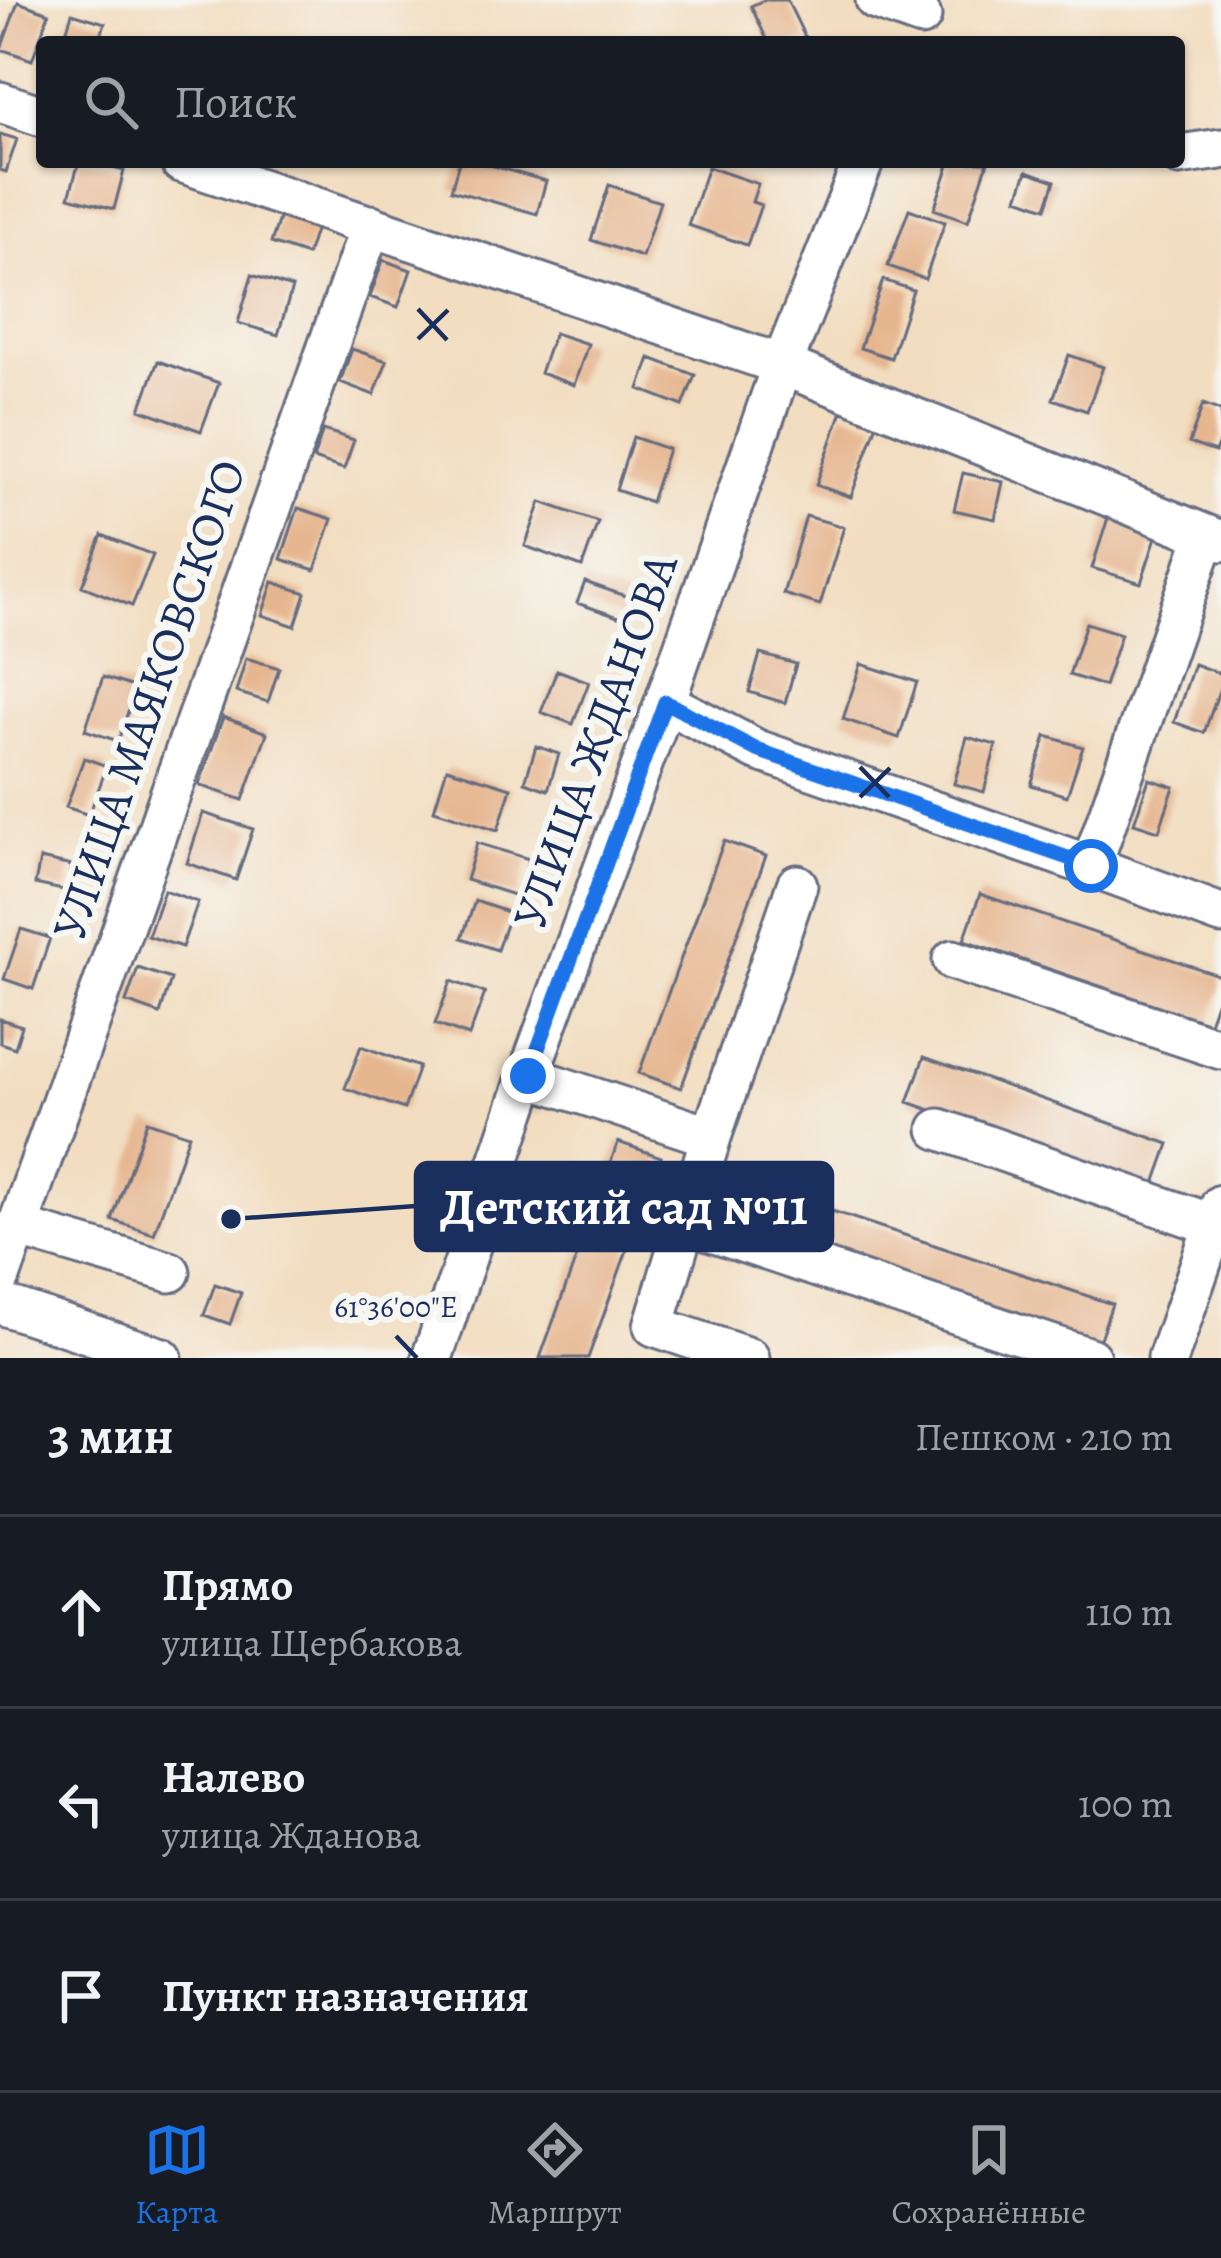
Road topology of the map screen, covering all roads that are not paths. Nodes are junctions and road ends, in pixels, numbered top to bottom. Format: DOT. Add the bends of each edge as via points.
graph roads {
  1 [pos="876,0"];
  2 [pos="920,20"];
  3 [pos="0,102"];
  4 [pos="36,114"];
  5 [pos="1221,149"];
  6 [pos="1185,154"];
  7 [pos="199,168"];
  8 [pos="861,168"];
  9 [pos="370,225"];
  10 [pos="782,364"];
  11 [pos="1214,538"];
  12 [pos="665,702"];
  13 [pos="1091,866"];
  14 [pos="797,885"];
  15 [pos="1221,914"];
  16 [pos="953,960"];
  17 [pos="1221,1049"];
  18 [pos="528,1076"];
  19 [pos="939,1129"];
  20 [pos="711,1137"];
  21 [pos="1217,1215"];
  22 [pos="686,1223"];
  23 [pos="17,1227"];
  24 [pos="170,1272"];
  25 [pos="0,1277"];
  26 [pos="0,1304"];
  27 [pos="162,1358"];
  28 [pos="432,1358"];
  29 [pos="749,1358"];
  30 [pos="1090,1358"];
  31 [pos="1168,1358"];
  1 -- 2 [label="street"];
  3 -- 4 [label="street"];
  5 -- 6 [label="street"];
  7 -- 9 [label="street"];
  8 -- 10 [label="street, УЛИЦА ЖДАНОВА"];
  9 -- 10 [label="street"];
  9 -- 23 [label="street, УЛИЦА МАЯКОВСКОГО"];
  10 -- 11 [label="street"];
  10 -- 12 [label="street, УЛИЦА ЖДАНОВА"];
  11 -- 13 [label="street"];
  12 -- 13 [label="street" via="757,750"];
  12 -- 18 [label="street, УЛИЦА ЖДАНОВА"];
  13 -- 15 [label="street"];
  14 -- 20 [label="street"];
  16 -- 17 [label="street"];
  18 -- 20 [label="street"];
  18 -- 28 [label="street, УЛИЦА ЖДАНОВА"];
  19 -- 21 [label="street"];
  20 -- 22 [label="street"];
  21 -- 31 [label="street"];
  22 -- 29 [label="street" via="654,1326"];
  22 -- 30 [label="street"];
  23 -- 24 [label="street"];
  23 -- 25 [label="street, УЛИЦА МАЯКОВСКОГО"];
  26 -- 27 [label="street"];
}
